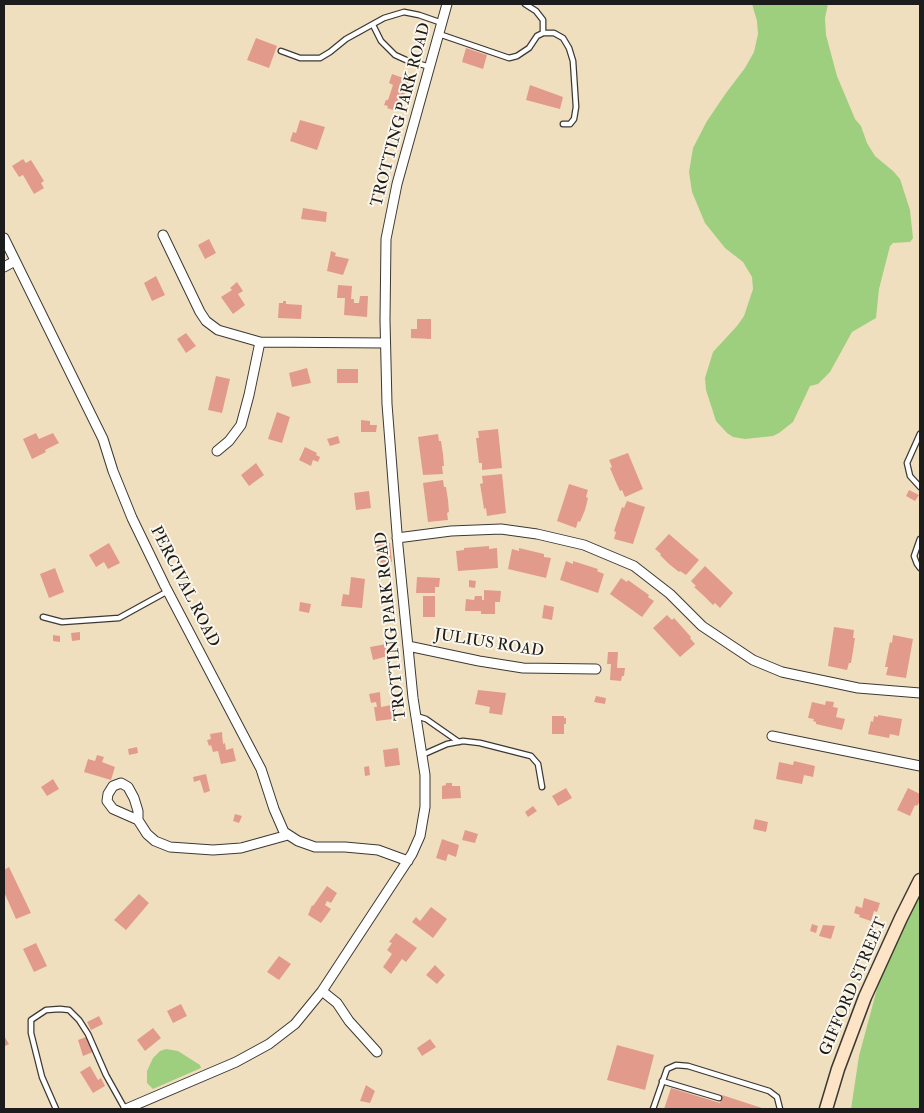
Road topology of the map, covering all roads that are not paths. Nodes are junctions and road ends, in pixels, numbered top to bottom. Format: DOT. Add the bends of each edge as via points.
graph roads {
  1 [pos="448,4"];
  2 [pos="525,4"];
  3 [pos="442,23"];
  4 [pos="373,24"];
  5 [pos="543,33"];
  6 [pos="439,34"];
  7 [pos="281,51"];
  8 [pos="430,66"];
  9 [pos="563,124"];
  10 [pos="163,235"];
  11 [pos="4,238"];
  12 [pos="15,261"];
  13 [pos="4,267"];
  14 [pos="260,342"];
  15 [pos="385,343"];
  16 [pos="920,434"];
  17 [pos="217,452"];
  18 [pos="920,487"];
  19 [pos="397,538"];
  20 [pos="920,539"];
  21 [pos="920,568"];
  22 [pos="168,591"];
  23 [pos="43,618"];
  24 [pos="408,646"];
  25 [pos="596,668"];
  26 [pos="920,693"];
  27 [pos="416,716"];
  28 [pos="772,736"];
  29 [pos="459,742"];
  30 [pos="422,754"];
  31 [pos="920,766"];
  32 [pos="542,787"];
  33 [pos="138,820"];
  34 [pos="288,835"];
  35 [pos="408,861"];
  36 [pos="920,880"];
  37 [pos="322,991"];
  38 [pos="377,1052"];
  39 [pos="662,1081"];
  40 [pos="719,1098"];
  41 [pos="56,1109"];
  42 [pos="125,1109"];
  43 [pos="653,1109"];
  44 [pos="780,1109"];
  45 [pos="826,1109"];
  1 -- 3 [label="street, TROTTING PARK ROAD"];
  2 -- 5 [label="lane" via="543,20"];
  3 -- 4 [label="lane" via="404,12"];
  3 -- 6 [label="street, TROTTING PARK ROAD"];
  4 -- 7 [label="lane" via="320,58 300,58"];
  4 -- 8 [label="lane" via="381,41 395,56"];
  5 -- 6 [label="lane" via="529,48 509,58"];
  5 -- 9 [label="lane" via="554,33 563,38 573,61 576,108 570,124"];
  6 -- 8 [label="street, TROTTING PARK ROAD"];
  8 -- 15 [label="street, TROTTING PARK ROAD" via="396,184 386,239"];
  10 -- 14 [label="street" via="206,321 218,330"];
  11 -- 12 [label="street, PERCIVAL ROAD"];
  12 -- 13 [label="street"];
  12 -- 22 [label="street, PERCIVAL ROAD" via="104,439 129,510"];
  14 -- 15 [label="street"];
  14 -- 17 [label="street" via="240,426"];
  15 -- 19 [label="street, TROTTING PARK ROAD"];
  16 -- 18 [label="lane" via="907,463 910,476"];
  19 -- 24 [label="street, TROTTING PARK ROAD"];
  19 -- 26 [label="street" via="451,531 501,530 584,545 634,566 670,594 702,626 753,660 782,672 858,688"];
  20 -- 21 [label="lane" via="914,556"];
  22 -- 23 [label="lane" via="119,618 62,622"];
  22 -- 34 [label="street, PERCIVAL ROAD" via="261,769 274,809"];
  24 -- 25 [label="street, JULIUS ROAD" via="523,668"];
  24 -- 27 [label="street, TROTTING PARK ROAD"];
  27 -- 29 [label="lane" via="426,719"];
  27 -- 30 [label="street, TROTTING PARK ROAD"];
  28 -- 31 [label="street"];
  29 -- 30 [label="lane"];
  29 -- 32 [label="lane" via="480,743 531,756 538,764"];
  30 -- 35 [label="street, TROTTING PARK ROAD" via="425,807 420,836"];
  33 -- 34 [label="street" via="155,842 187,849 241,848"];
  34 -- 35 [label="street" via="315,847 378,850"];
  35 -- 37 [label="street, TROTTING PARK ROAD"];
  36 -- 45 [label="main road, GIFFORD STREET" via="865,997"];
  37 -- 38 [label="street" via="337,1003"];
  37 -- 42 [label="street, TROTTING PARK ROAD" via="295,1024 269,1044 236,1062"];
  39 -- 40 [label="lane"];
  39 -- 43 [label="lane"];
  39 -- 44 [label="lane" via="671,1066 688,1066 769,1091 777,1097"];
  41 -- 42 [label="lane" via="42,1077 30,1033 32,1020 46,1010 60,1009 68,1010 79,1020"];
}
